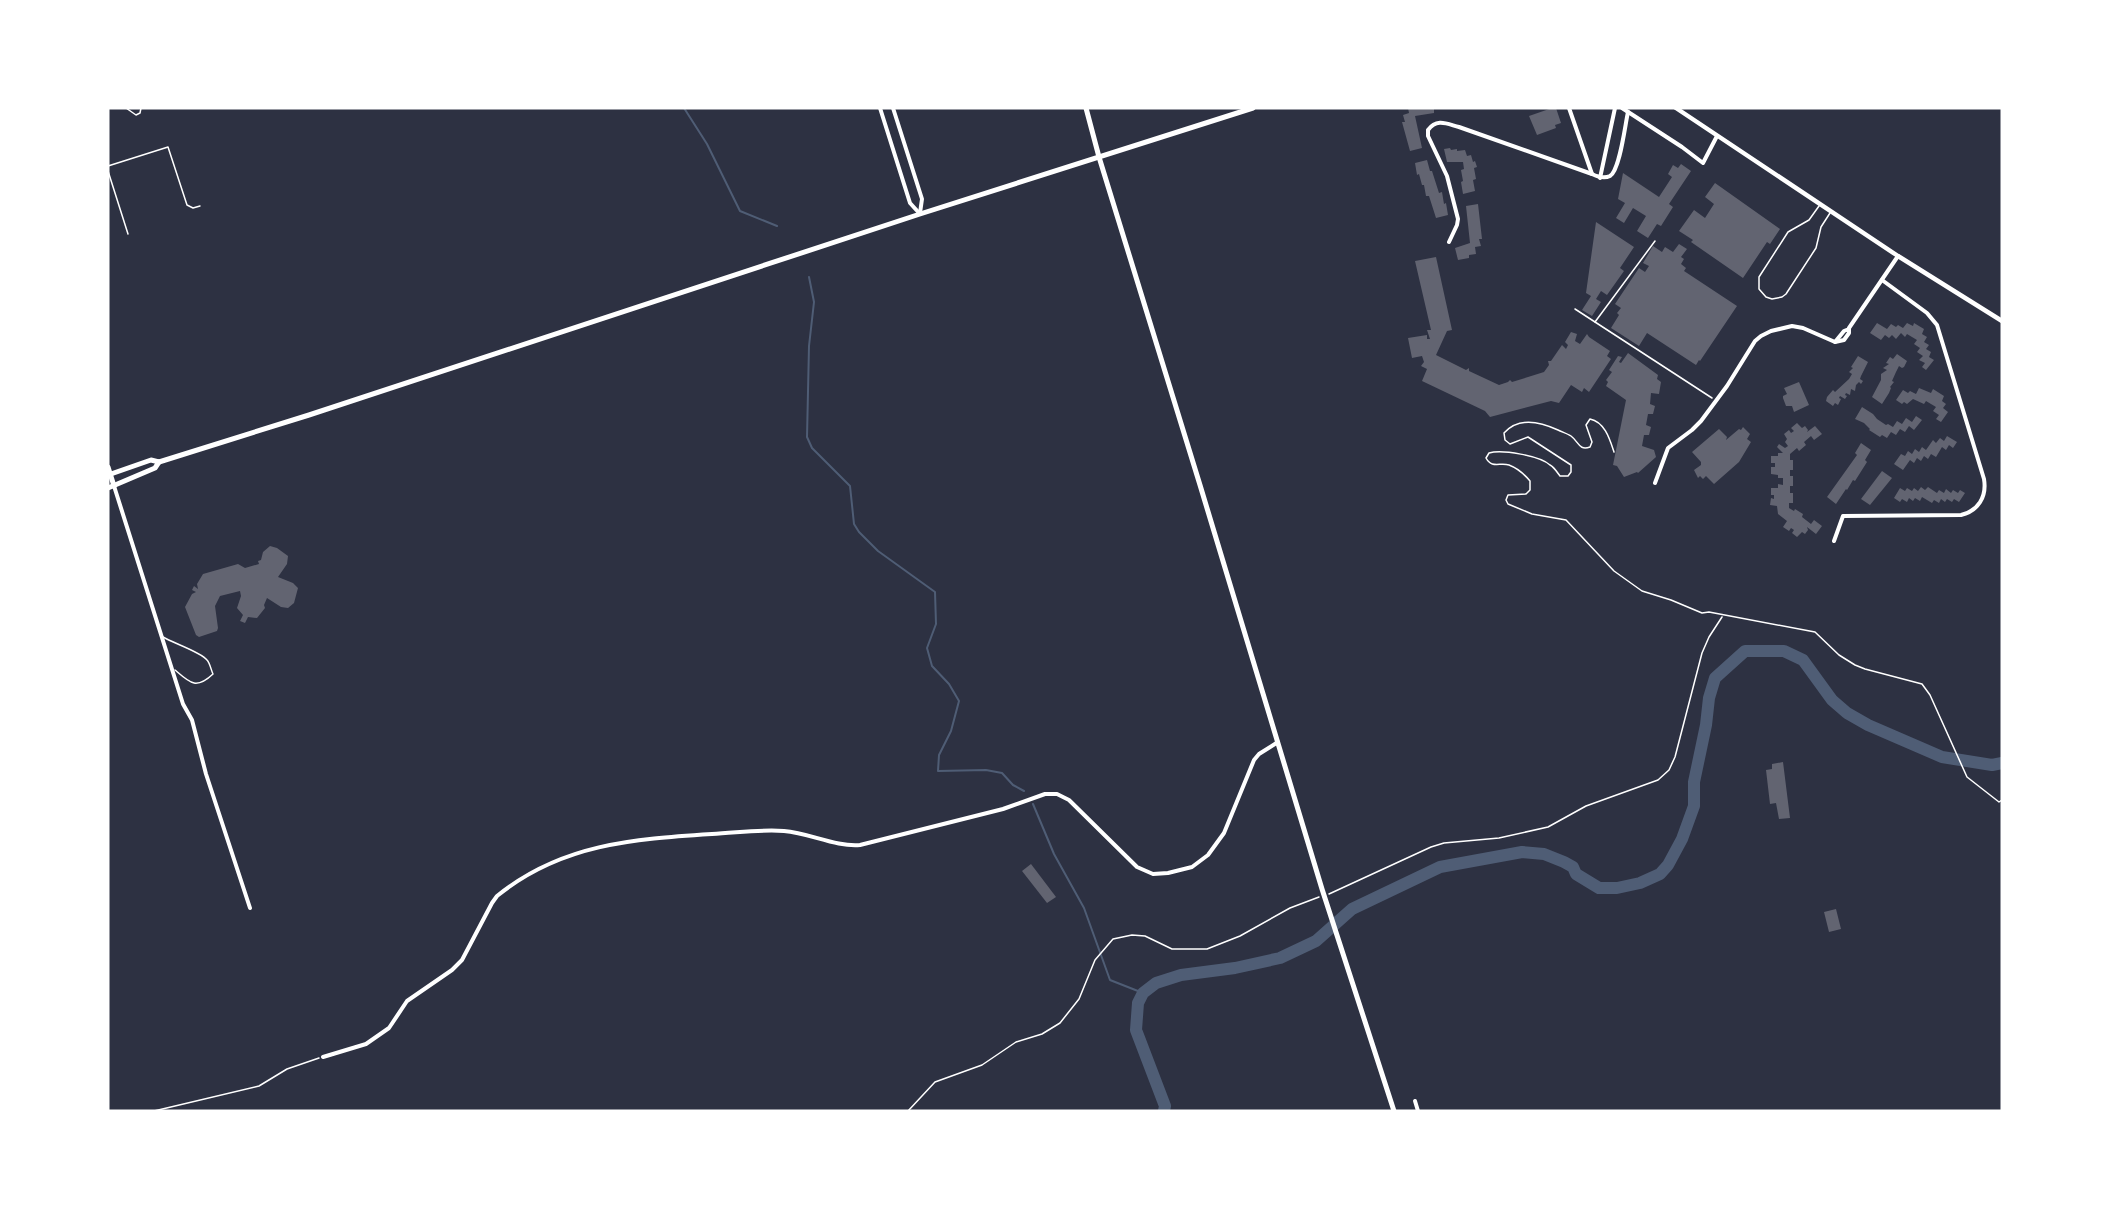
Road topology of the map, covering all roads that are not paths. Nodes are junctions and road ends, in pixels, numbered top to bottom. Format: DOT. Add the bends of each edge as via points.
graph roads {
  1 [pos="126,108"];
  2 [pos="141,108"];
  3 [pos="880,108"];
  4 [pos="893,108"];
  5 [pos="1086,108"];
  6 [pos="1253,108"];
  7 [pos="1569,108"];
  8 [pos="1615,108"];
  9 [pos="1622,108"];
  10 [pos="1676,108"];
  11 [pos="1628,112"];
  12 [pos="1717,136"];
  13 [pos="1099,157"];
  14 [pos="108,166"];
  15 [pos="108,171"];
  16 [pos="1592,174"];
  17 [pos="1600,178"];
  18 [pos="1820,205"];
  19 [pos="200,206"];
  20 [pos="1830,212"];
  21 [pos="920,214"];
  22 [pos="128,234"];
  23 [pos="1449,242"];
  24 [pos="1898,256"];
  25 [pos="1882,280"];
  26 [pos="2002,321"];
  27 [pos="159,462"];
  28 [pos="108,467"];
  29 [pos="109,474"];
  30 [pos="1655,483"];
  31 [pos="111,487"];
  32 [pos="1834,541"];
  33 [pos="162,636"];
  34 [pos="172,668"];
  35 [pos="1278,742"];
  36 [pos="250,908"];
  37 [pos="323,1057"];
  38 [pos="1415,1101"];
  39 [pos="1394,1111"];
  40 [pos="1418,1111"];
  1 -- 2 [label="lane" via="136,115"];
  3 -- 21 [label="street" via="910,203"];
  4 -- 21 [label="street" via="922,199"];
  5 -- 13 [label="main road"];
  6 -- 13 [label="main road"];
  7 -- 16 [label="street"];
  8 -- 17 [label="street"];
  9 -- 11 [label="street"];
  10 -- 12 [label="street"];
  11 -- 12 [label="street" via="1703,163"];
  11 -- 17 [label="street" via="1615,171"];
  12 -- 18 [label="street"];
  13 -- 21 [label="main road"];
  13 -- 35 [label="main road"];
  14 -- 19 [label="lane" via="168,147 188,205"];
  15 -- 22 [label="lane"];
  16 -- 17 [label="street"];
  16 -- 23 [label="street" via="1442,122 1435,123 1428,136 1447,176 1458,219"];
  18 -- 20 [label="street"];
  18 -- 20 [label="lane" via="1809,220 1788,232 1759,277 1759,289 1766,297 1786,294 1816,248"];
  20 -- 24 [label="street"];
  21 -- 27 [label="main road"];
  24 -- 25 [label="street"];
  24 -- 26 [label="street"];
  25 -- 30 [label="street" via="1849,331 1844,331 1835,342 1792,326 1771,331 1755,341 1697,426 1668,448"];
  25 -- 32 [label="street" via="1927,313 1938,327 1985,490 1977,507 1962,515 1843,516"];
  27 -- 29 [label="main road" via="151,460"];
  27 -- 31 [label="main road" via="155,468"];
  28 -- 29 [label="main road"];
  29 -- 31 [label="main road"];
  31 -- 33 [label="street"];
  33 -- 34 [label="street"];
  33 -- 34 [label="lane" via="208,660 213,674 205,682 194,684"];
  34 -- 36 [label="street"];
  35 -- 37 [label="street" via="1254,760 1224,833 1209,855 1192,867 1168,873 1149,874 1137,867 1069,800 1050,793 858,846 797,832 770,831 635,840 553,861 497,896 462,960 407,1001 389,1028 366,1044"];
  35 -- 39 [label="main road"];
  38 -- 40 [label="street"];
}
